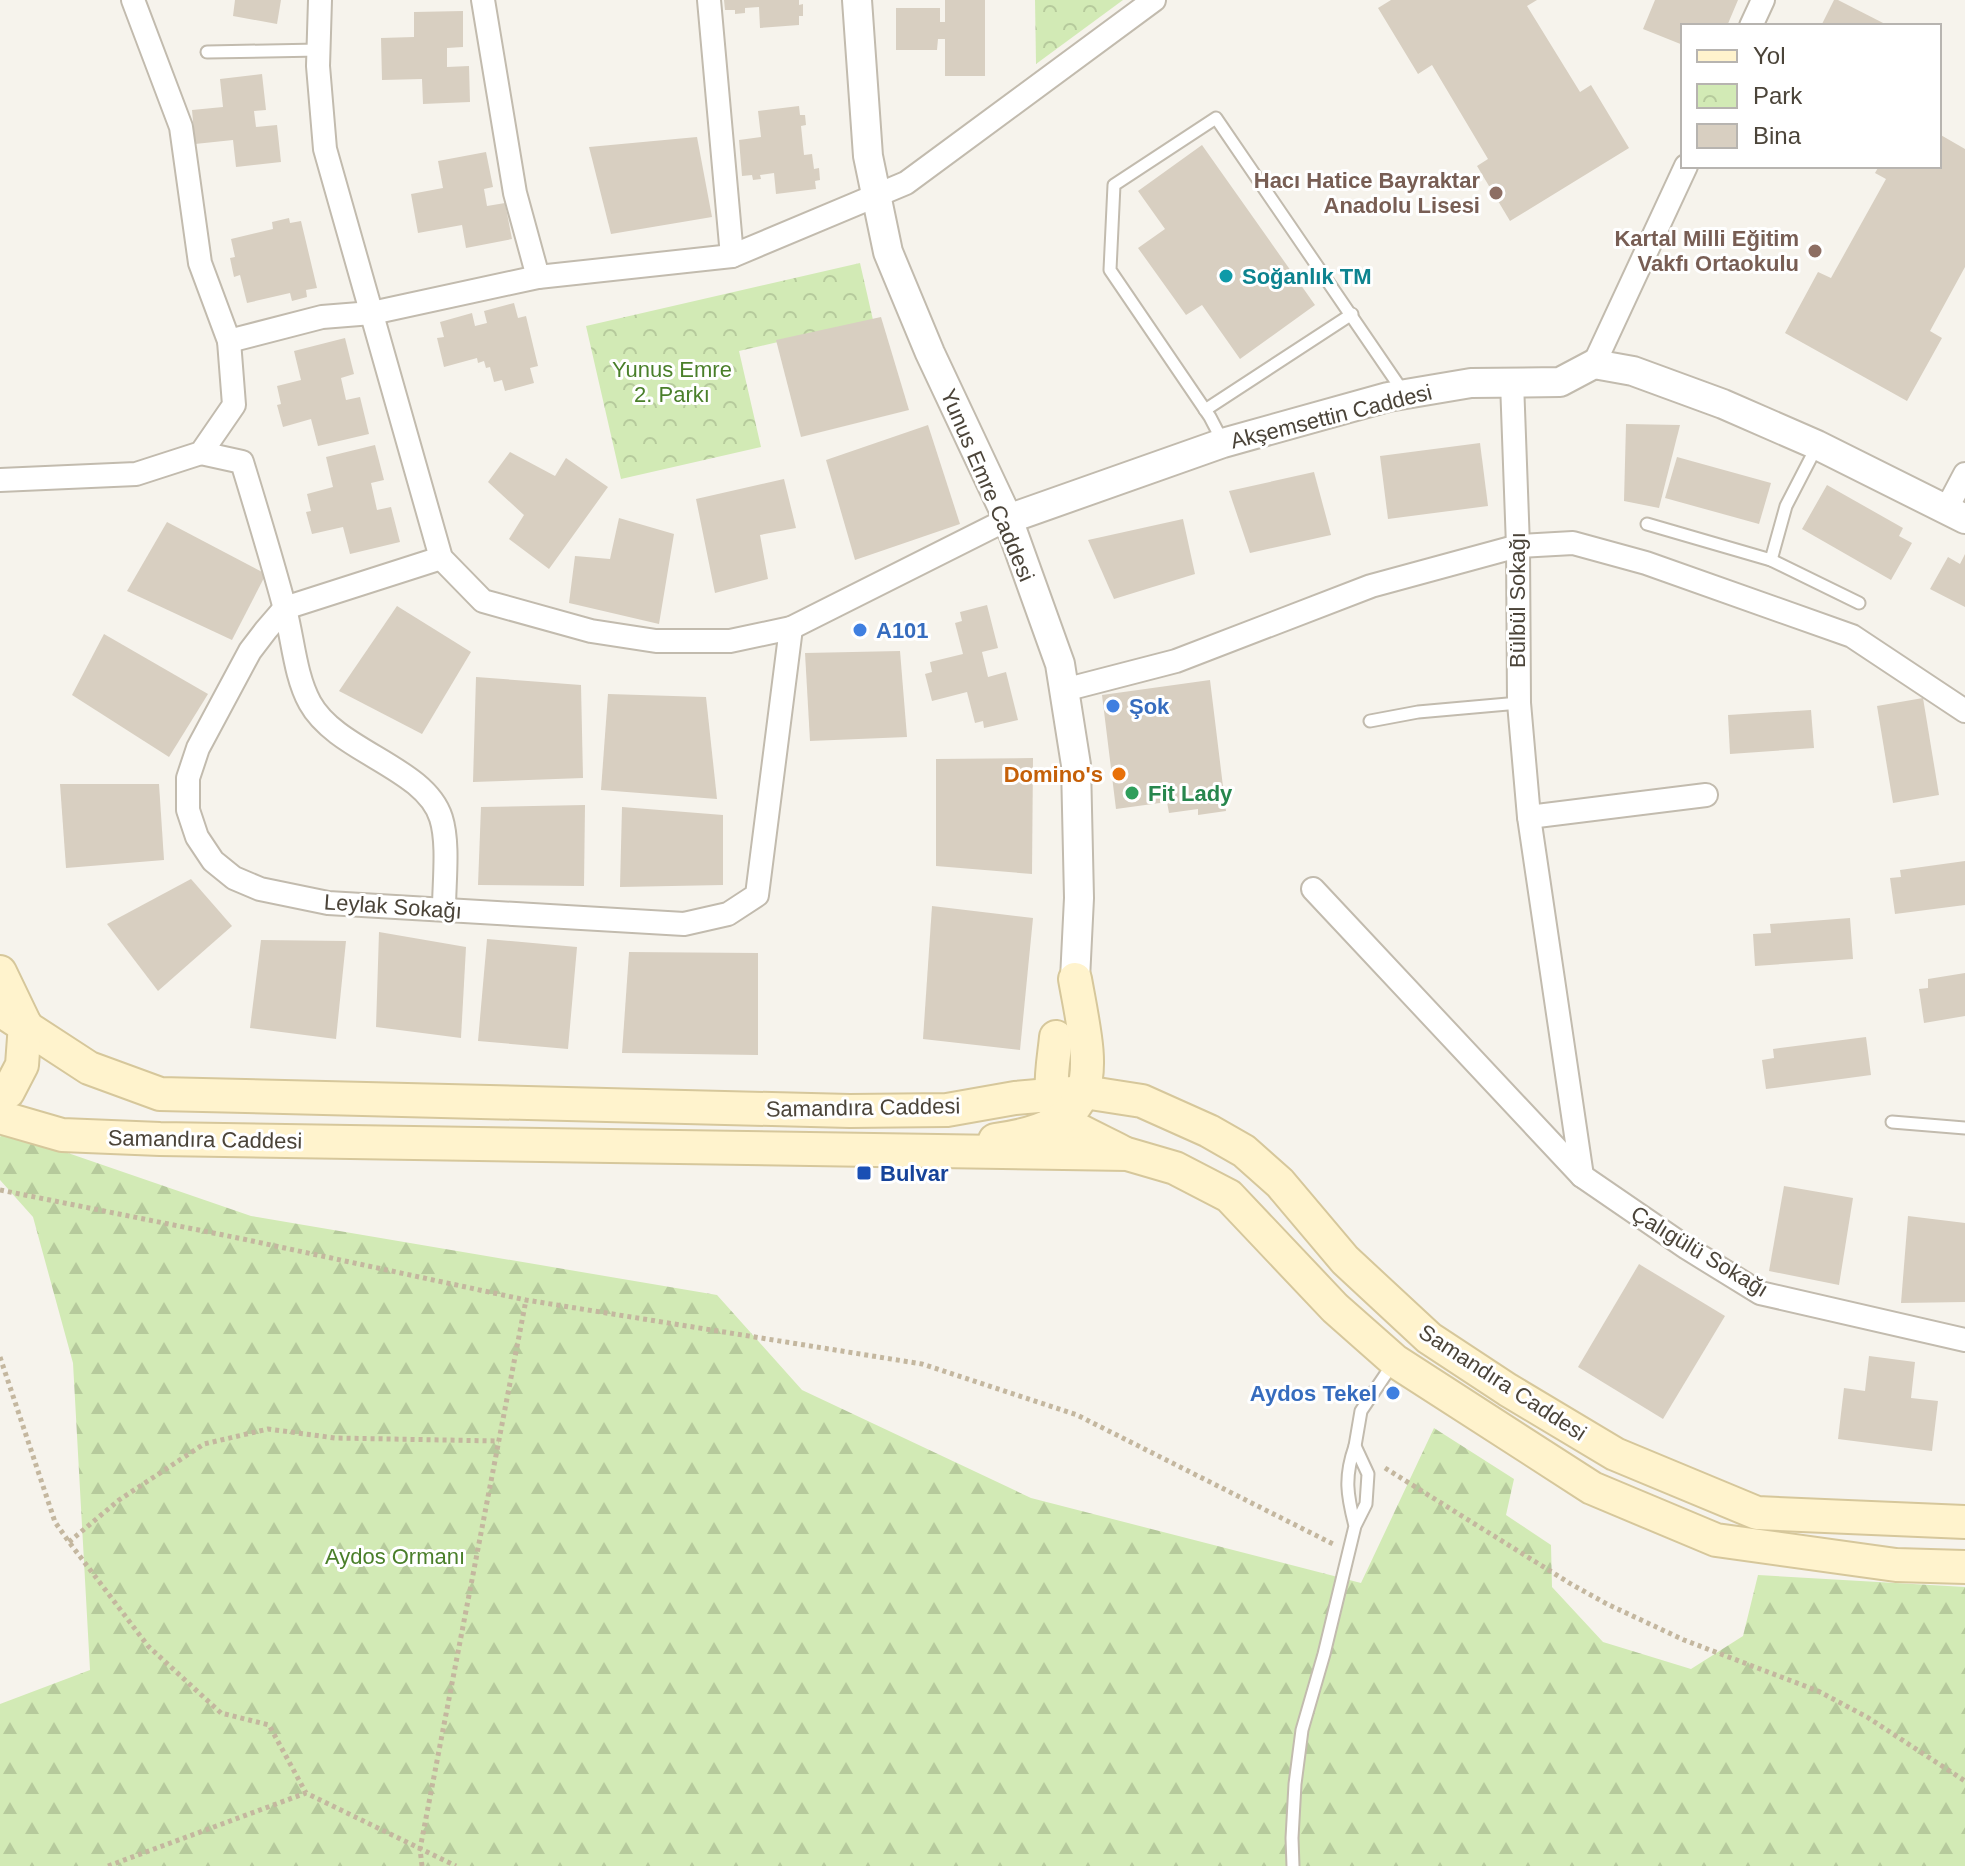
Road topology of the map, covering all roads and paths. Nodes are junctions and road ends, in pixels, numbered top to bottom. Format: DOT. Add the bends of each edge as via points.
graph roads {
  1 [pos="133,0"];
  2 [pos="320,0"];
  3 [pos="483,0"];
  4 [pos="709,0"];
  5 [pos="857,0"];
  6 [pos="1154,0"];
  7 [pos="1763,0"];
  8 [pos="1752,24"];
  9 [pos="319,50"];
  10 [pos="207,52"];
  11 [pos="1685,168"];
  12 [pos="876,196"];
  13 [pos="732,256"];
  14 [pos="538,277"];
  15 [pos="372,313"];
  16 [pos="1352,314"];
  17 [pos="229,341"];
  18 [pos="1594,364"];
  19 [pos="1512,382"];
  20 [pos="1404,394"];
  21 [pos="1205,410"];
  22 [pos="1223,443"];
  23 [pos="1817,445"];
  24 [pos="201,453"];
  25 [pos="1965,474"];
  26 [pos="0,480"];
  27 [pos="1956,514"];
  28 [pos="1008,519"];
  29 [pos="1647,524"];
  30 [pos="1518,546"];
  31 [pos="441,558"];
  32 [pos="1771,560"];
  33 [pos="1859,603"];
  34 [pos="285,608"];
  35 [pos="791,628"];
  36 [pos="1064,690"];
  37 [pos="1519,703"];
  38 [pos="1965,711"];
  39 [pos="1370,721"];
  40 [pos="1706,795"];
  41 [pos="1529,817"];
  42 [pos="1313,889"];
  43 [pos="444,909"];
  44 [pos="0,972"];
  45 [pos="1075,979"];
  46 [pos="13,1017"];
  47 [pos="1056,1037"];
  48 [pos="1089,1058"];
  49 [pos="0,1094"];
  50 [pos="1015,1098"];
  51 [pos="1142,1101"];
  52 [pos="1066,1102"];
  53 [pos="0,1117"];
  54 [pos="1892,1122"];
  55 [pos="1965,1128"];
  56 [pos="906,1151"];
  57 [pos="1127,1154"];
  58 [pos="1582,1176"];
  59 [pos="0,1190"];
  60 [pos="526,1300"];
  61 [pos="1965,1340"];
  62 [pos="0,1357"];
  63 [pos="1395,1361"];
  64 [pos="499,1441"];
  65 [pos="1355,1446"];
  66 [pos="1965,1522"];
  67 [pos="1355,1526"];
  68 [pos="69,1542"];
  69 [pos="1349,1552"];
  70 [pos="1965,1567"];
  71 [pos="1965,1781"];
  72 [pos="306,1793"];
  73 [pos="420,1849"];
  74 [pos="108,1866"];
  75 [pos="422,1866"];
  76 [pos="456,1866"];
  77 [pos="1293,1866"];
  1 -- 17 [label="street" via="181,127 200,263"];
  2 -- 9 [label="street"];
  3 -- 14 [label="street" via="515,193"];
  4 -- 13 [label="street"];
  5 -- 12 [label="street, Yunus Emre Caddesi" via="868,156"];
  6 -- 12 [label="street" via="906,183"];
  7 -- 8 [label="street"];
  9 -- 10 [label="lane"];
  9 -- 15 [label="street" via="325,149"];
  11 -- 18 [label="street"];
  12 -- 13 [label="street"];
  12 -- 28 [label="street, Yunus Emre Caddesi" via="888,252"];
  13 -- 14 [label="street"];
  14 -- 15 [label="street"];
  15 -- 17 [label="street" via="322,317"];
  15 -- 31 [label="street"];
  16 -- 20 [label="lane"];
  16 -- 21 [label="lane"];
  16 -- 21 [label="lane" via="1216,118 1114,185 1110,270"];
  17 -- 24 [label="street" via="234,405"];
  18 -- 19 [label="street, Akşemsettin Caddesi" via="1560,382"];
  18 -- 23 [label="street" via="1633,371"];
  19 -- 20 [label="street, Akşemsettin Caddesi"];
  19 -- 30 [label="street, Bülbül Sokağı"];
  20 -- 22 [label="street, Akşemsettin Caddesi"];
  21 -- 22 [label="lane"];
  22 -- 28 [label="street, Akşemsettin Caddesi"];
  23 -- 27 [label="street"];
  23 -- 32 [label="lane" via="1786,506"];
  24 -- 26 [label="street" via="136,474"];
  24 -- 34 [label="street" via="242,462"];
  25 -- 27 [label="street"];
  28 -- 35 [label="street"];
  28 -- 36 [label="street, Yunus Emre Caddesi" via="1060,664"];
  29 -- 32 [label="lane"];
  30 -- 36 [label="street" via="1371,586 1176,661"];
  30 -- 37 [label="street, Bülbül Sokağı"];
  30 -- 38 [label="street" via="1573,543 1646,563 1852,636"];
  31 -- 34 [label="street"];
  31 -- 35 [label="street" via="483,601 591,631 656,641 730,641"];
  32 -- 33 [label="lane"];
  34 -- 43 [label="street" via="304,688 317,714 418,786 436,806 444,831"];
  34 -- 43 [label="street, Leylak Sokağı" via="250,651 198,748 188,778 188,810 197,837 213,861 260,889 328,903"];
  35 -- 43 [label="street, Leylak Sokağı" via="757,895 728,914 684,924"];
  36 -- 45 [label="street, Yunus Emre Caddesi" via="1076,765"];
  37 -- 39 [label="lane"];
  37 -- 41 [label="street, Bülbül Sokağı"];
  40 -- 41 [label="street"];
  41 -- 58 [label="street, Bülbül Sokağı"];
  42 -- 58 [label="street, Çalıgülü Sokağı"];
  44 -- 46 [label="main road"];
  45 -- 47 [label="main road"];
  45 -- 48 [label="main road"];
  46 -- 49 [label="main road" via="22,1065 8,1092"];
  46 -- 50 [label="main road, Samandıra Caddesi" via="89,1068 160,1094 850,1111 947,1110"];
  47 -- 50 [label="main road"];
  47 -- 52 [label="main road" via="1052,1081"];
  48 -- 51 [label="main road" via="1112,1083"];
  48 -- 52 [label="main road"];
  50 -- 52 [label="main road, Samandıra Caddesi"];
  51 -- 52 [label="main road, Samandıra Caddesi"];
  51 -- 66 [label="main road, Samandıra Caddesi" via="1244,1151 1280,1183 1345,1260 1429,1338 1615,1454 1757,1513"];
  52 -- 56 [label="main road" via="1029,1134"];
  52 -- 57 [label="main road"];
  53 -- 56 [label="main road, Samandıra Caddesi" via="62,1135 160,1139"];
  54 -- 55 [label="lane"];
  56 -- 57 [label="main road, Samandıra Caddesi"];
  57 -- 63 [label="main road, Samandıra Caddesi" via="1175,1168 1229,1196 1335,1308"];
  58 -- 61 [label="street, Çalıgülü Sokağı" via="1760,1293"];
  59 -- 60 [label="path"];
  60 -- 64 [label="path"];
  60 -- 69 [label="path" via="922,1364 1077,1415"];
  62 -- 68 [label="path" via="55,1522"];
  63 -- 65 [label="lane" via="1361,1411"];
  63 -- 70 [label="main road, Samandıra Caddesi" via="1592,1488 1716,1540 1896,1565"];
  64 -- 68 [label="path" via="335,1438 268,1429 242,1435 204,1444 119,1500"];
  64 -- 73 [label="path"];
  65 -- 67 [label="lane" via="1347,1467"];
  65 -- 67 [label="lane" via="1368,1474 1366,1504"];
  65 -- 71 [label="path" via="1583,1591 1646,1624 1818,1691"];
  67 -- 69 [label="lane"];
  68 -- 72 [label="path" via="148,1646 221,1713 269,1725"];
  69 -- 77 [label="lane" via="1302,1730"];
  72 -- 73 [label="path"];
  72 -- 74 [label="path"];
  73 -- 75 [label="path"];
  73 -- 76 [label="path"];
}
